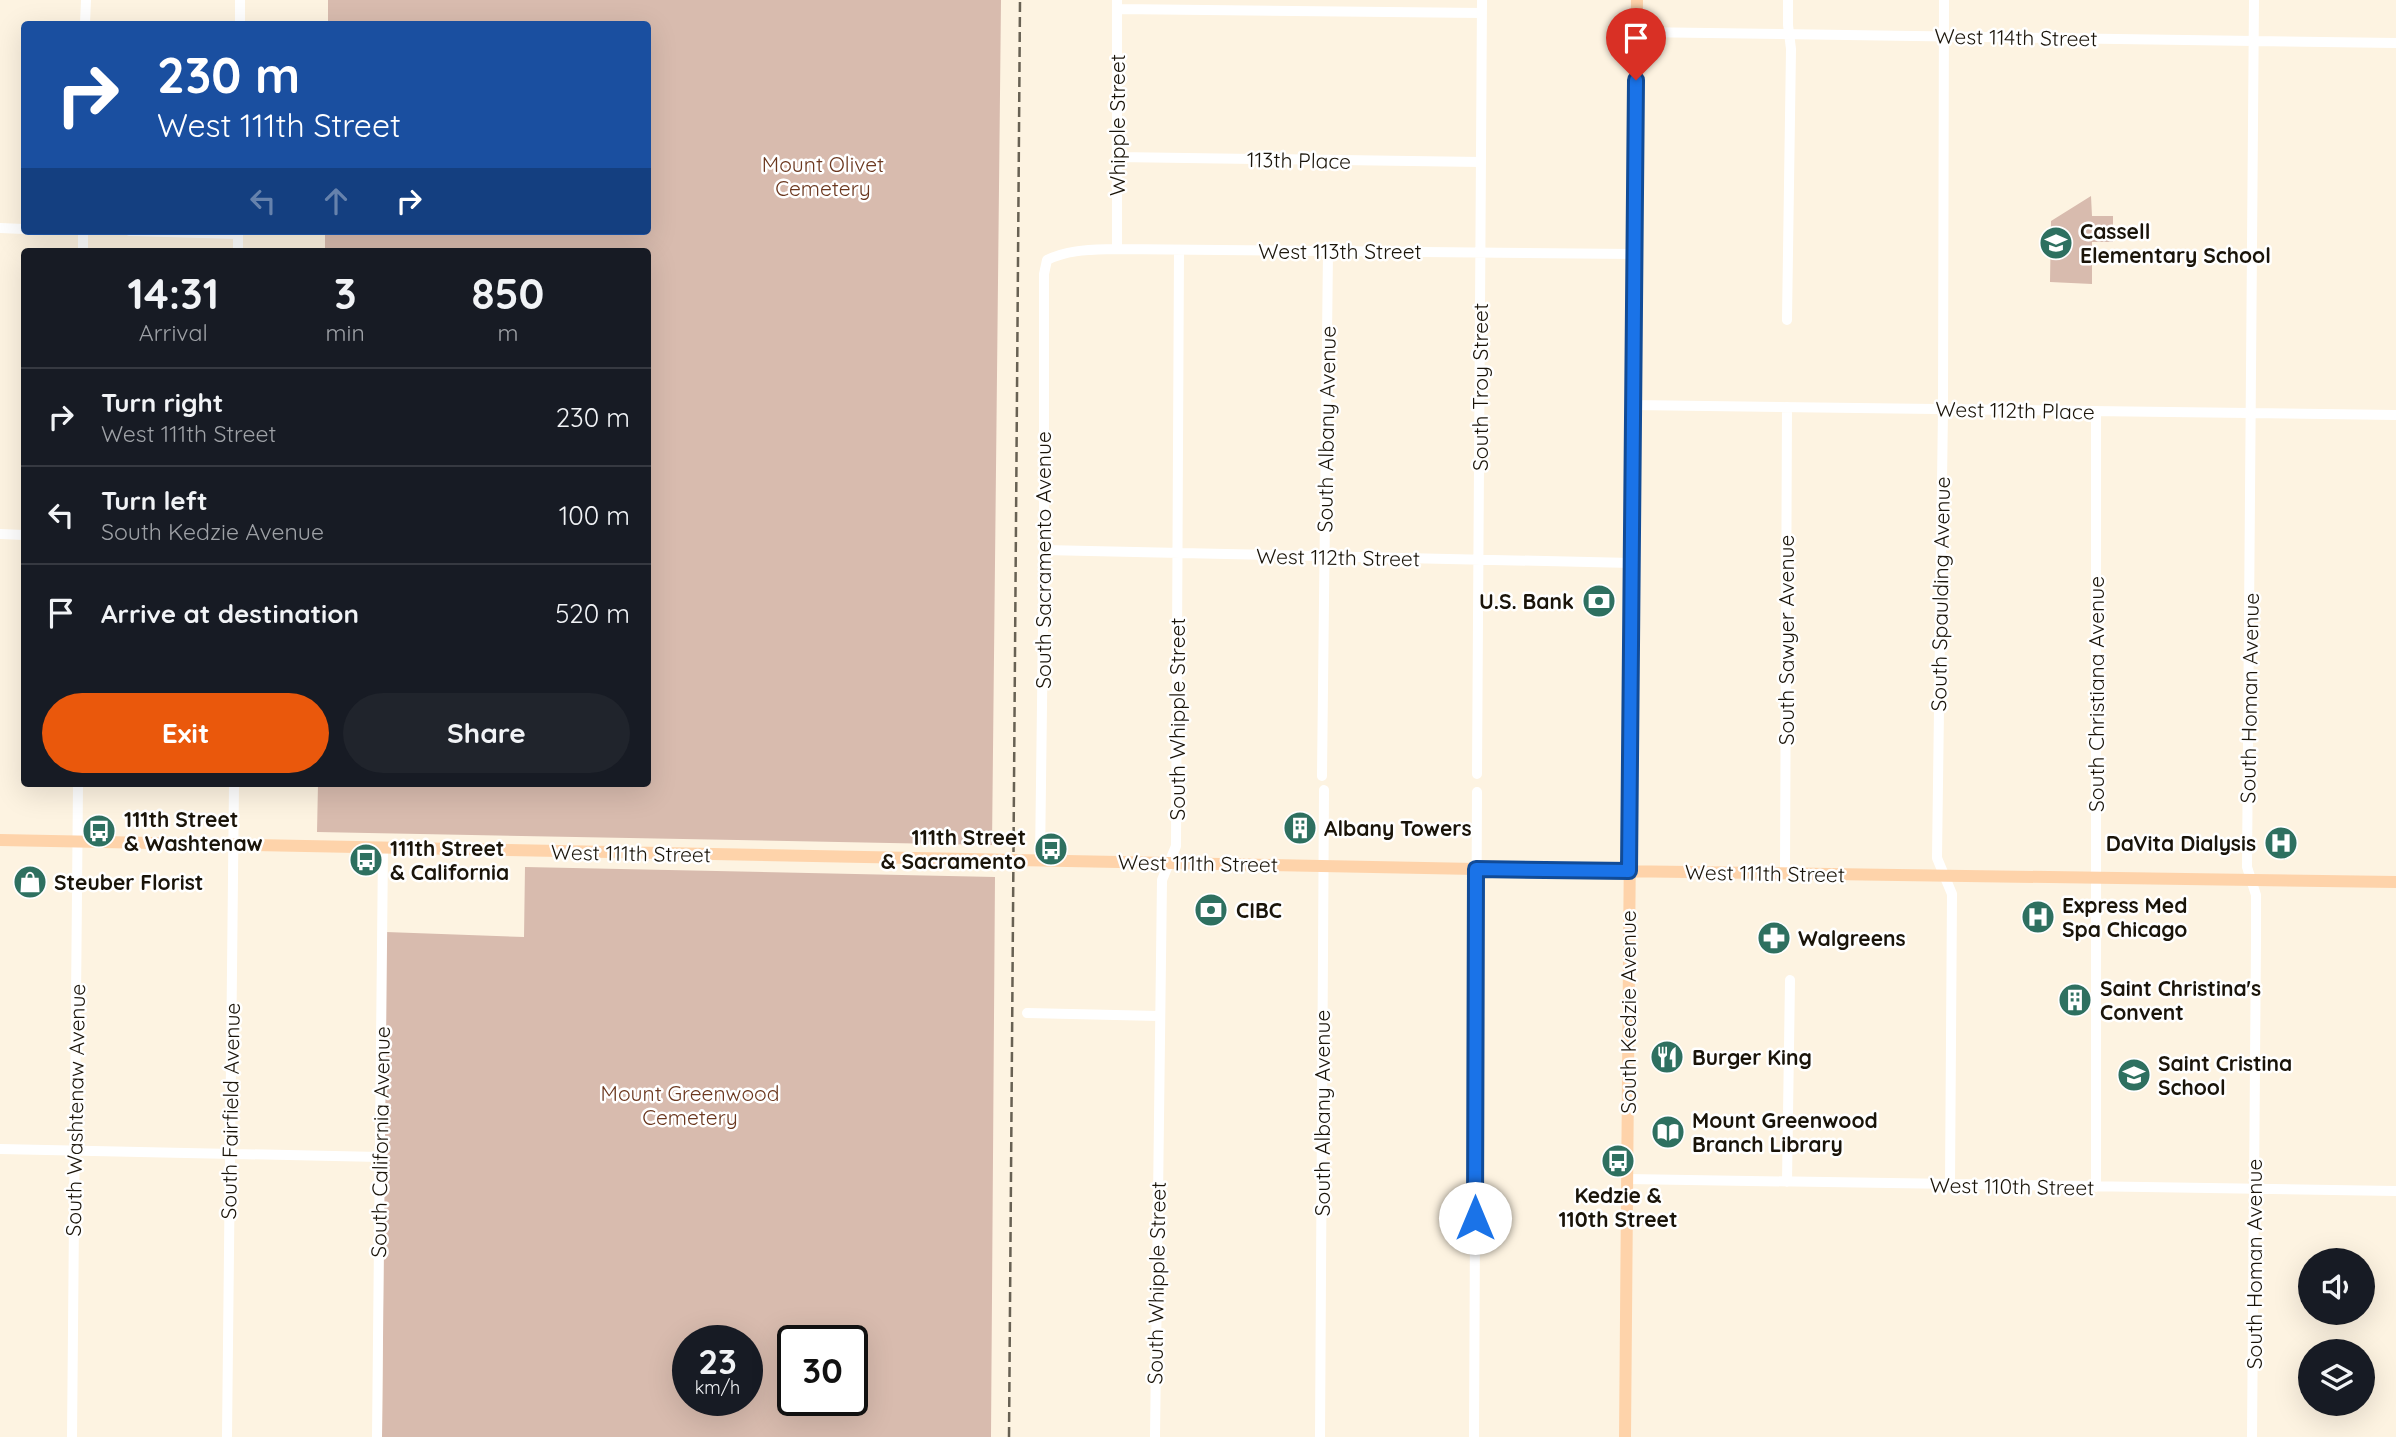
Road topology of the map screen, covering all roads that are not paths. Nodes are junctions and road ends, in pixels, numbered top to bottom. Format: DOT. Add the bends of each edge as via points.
graph roads {
  1 [pos="86,0"];
  2 [pos="240,0"];
  3 [pos="1482,0"];
  4 [pos="1637,0"];
  5 [pos="1788,0"];
  6 [pos="1944,0"];
  7 [pos="2254,0"];
  8 [pos="1117,4"];
  9 [pos="1482,13"];
  10 [pos="85,21"];
  11 [pos="240,21"];
  12 [pos="1636,32"];
  13 [pos="1789,35"];
  14 [pos="1944,36"];
  15 [pos="2254,41"];
  16 [pos="2396,43"];
  17 [pos="1117,157"];
  18 [pos="1481,162"];
  19 [pos="0,228"];
  20 [pos="21,229"];
  21 [pos="1117,249"];
  22 [pos="1179,250"];
  23 [pos="1328,251"];
  24 [pos="1481,253"];
  25 [pos="1634,254"];
  26 [pos="1047,260"];
  27 [pos="1787,320"];
  28 [pos="1633,405"];
  29 [pos="1787,407"];
  30 [pos="1943,409"];
  31 [pos="2096,411"];
  32 [pos="2252,414"];
  33 [pos="2396,415"];
  34 [pos="0,534"];
  35 [pos="21,535"];
  36 [pos="1044,551"];
  37 [pos="1178,554"];
  38 [pos="1325,556"];
  39 [pos="1478,560"];
  40 [pos="1632,563"];
  41 [pos="1477,774"];
  42 [pos="1322,776"];
  43 [pos="78,787"];
  44 [pos="234,787"];
  45 [pos="1324,790"];
  46 [pos="1477,792"];
  47 [pos="0,841"];
  48 [pos="77,842"];
  49 [pos="233,845"];
  50 [pos="383,848"];
  51 [pos="1040,861"];
  52 [pos="1169,862"];
  53 [pos="1322,865"];
  54 [pos="1476,869"];
  55 [pos="1629,871"];
  56 [pos="1785,873"];
  57 [pos="1943,876"];
  58 [pos="2096,878"];
  59 [pos="2251,880"];
  60 [pos="2396,882"];
  61 [pos="1790,980"];
  62 [pos="1027,1013"];
  63 [pos="1159,1016"];
  64 [pos="0,1149"];
  65 [pos="74,1150"];
  66 [pos="230,1154"];
  67 [pos="380,1157"];
  68 [pos="1627,1179"];
  69 [pos="1787,1182"];
  70 [pos="1950,1185"];
  71 [pos="2096,1187"];
  72 [pos="2254,1189"];
  73 [pos="2396,1191"];
  74 [pos="72,1437"];
  75 [pos="227,1437"];
  76 [pos="377,1437"];
  77 [pos="1155,1437"];
  78 [pos="1320,1437"];
  79 [pos="1474,1437"];
  80 [pos="1625,1437"];
  81 [pos="2252,1437"];
  1 -- 10 [label="street"];
  2 -- 11 [label="street"];
  3 -- 9 [label="street, South Troy Street"];
  4 -- 12 [label="main road, South Kedzie Avenue"];
  5 -- 13 [label="street"];
  6 -- 14 [label="street, South Spaulding Avenue"];
  7 -- 15 [label="street, South Homan Avenue"];
  8 -- 9 [label="street"];
  8 -- 17 [label="street, Whipple Street"];
  9 -- 18 [label="street, South Troy Street"];
  12 -- 13 [label="street, West 114th Street"];
  12 -- 25 [label="main road, South Kedzie Avenue"];
  13 -- 14 [label="street, West 114th Street"];
  13 -- 27 [label="street"];
  14 -- 15 [label="street, West 114th Street"];
  14 -- 30 [label="street, South Spaulding Avenue"];
  15 -- 16 [label="street, West 114th Street"];
  15 -- 32 [label="street, South Homan Avenue"];
  17 -- 18 [label="street, 113th Place"];
  17 -- 21 [label="street, Whipple Street"];
  18 -- 24 [label="street, South Troy Street"];
  19 -- 20 [label="street"];
  21 -- 22 [label="street, West 113th Street"];
  21 -- 26 [label="street, West 113th Street" via="1061,253"];
  22 -- 23 [label="street, West 113th Street"];
  22 -- 37 [label="street, South Whipple Street"];
  23 -- 24 [label="street, West 113th Street"];
  23 -- 38 [label="street, South Albany Avenue"];
  24 -- 25 [label="street, West 113th Street"];
  24 -- 39 [label="street, South Troy Street"];
  25 -- 28 [label="main road, South Kedzie Avenue"];
  26 -- 36 [label="street, South Sacramento Avenue"];
  28 -- 29 [label="street, West 112th Place"];
  28 -- 40 [label="main road, South Kedzie Avenue"];
  29 -- 30 [label="street, West 112th Place"];
  29 -- 56 [label="street, South Sawyer Avenue"];
  30 -- 31 [label="street, West 112th Place"];
  30 -- 57 [label="street, South Spaulding Avenue" via="1937,858"];
  31 -- 32 [label="street, West 112th Place"];
  31 -- 58 [label="street, South Christiana Avenue"];
  32 -- 33 [label="street, West 112th Place"];
  32 -- 59 [label="street, South Homan Avenue" via="2247,867"];
  34 -- 35 [label="street"];
  36 -- 37 [label="street, West 112th Street"];
  36 -- 51 [label="street, South Sacramento Avenue"];
  37 -- 38 [label="street, West 112th Street"];
  37 -- 52 [label="street, South Whipple Street" via="1176,846"];
  38 -- 39 [label="street, West 112th Street"];
  38 -- 42 [label="street, South Albany Avenue"];
  39 -- 40 [label="street, West 112th Street"];
  39 -- 41 [label="street, South Troy Street"];
  40 -- 55 [label="main road, South Kedzie Avenue"];
  43 -- 48 [label="street, South Washtenaw Avenue"];
  44 -- 49 [label="street, South Fairfield Avenue"];
  45 -- 53 [label="street, South Albany Avenue"];
  46 -- 54 [label="street"];
  47 -- 48 [label="main road, West 111th Street"];
  48 -- 49 [label="main road, West 111th Street"];
  48 -- 65 [label="street, South Washtenaw Avenue"];
  49 -- 50 [label="main road, West 111th Street"];
  49 -- 66 [label="street, South Fairfield Avenue"];
  50 -- 51 [label="main road, West 111th Street"];
  50 -- 67 [label="street, South California Avenue"];
  51 -- 52 [label="main road, West 111th Street"];
  52 -- 53 [label="main road, West 111th Street"];
  52 -- 63 [label="street, South Whipple Street" via="1162,880"];
  53 -- 54 [label="main road, West 111th Street"];
  53 -- 78 [label="street, South Albany Avenue"];
  54 -- 55 [label="main road, West 111th Street"];
  54 -- 79 [label="street"];
  55 -- 56 [label="main road, West 111th Street"];
  55 -- 68 [label="main road, South Kedzie Avenue"];
  56 -- 57 [label="main road, West 111th Street"];
  57 -- 58 [label="main road, West 111th Street"];
  57 -- 70 [label="street, South Spaulding Avenue" via="1952,894"];
  58 -- 59 [label="main road, West 111th Street"];
  58 -- 71 [label="street, South Christiana Avenue"];
  59 -- 60 [label="main road, West 111th Street"];
  59 -- 72 [label="street, South Homan Avenue" via="2256,895"];
  61 -- 69 [label="street"];
  62 -- 63 [label="street"];
  63 -- 77 [label="street, South Whipple Street"];
  64 -- 65 [label="street"];
  65 -- 66 [label="street"];
  65 -- 74 [label="street, South Washtenaw Avenue"];
  66 -- 67 [label="street"];
  66 -- 75 [label="street, South Fairfield Avenue"];
  67 -- 76 [label="street, South California Avenue"];
  68 -- 69 [label="street, West 110th Street"];
  68 -- 80 [label="main road, South Kedzie Avenue"];
  69 -- 70 [label="street, West 110th Street"];
  70 -- 71 [label="street, West 110th Street"];
  71 -- 72 [label="street, West 110th Street"];
  72 -- 73 [label="street, West 110th Street"];
  72 -- 81 [label="street, South Homan Avenue"];
}
